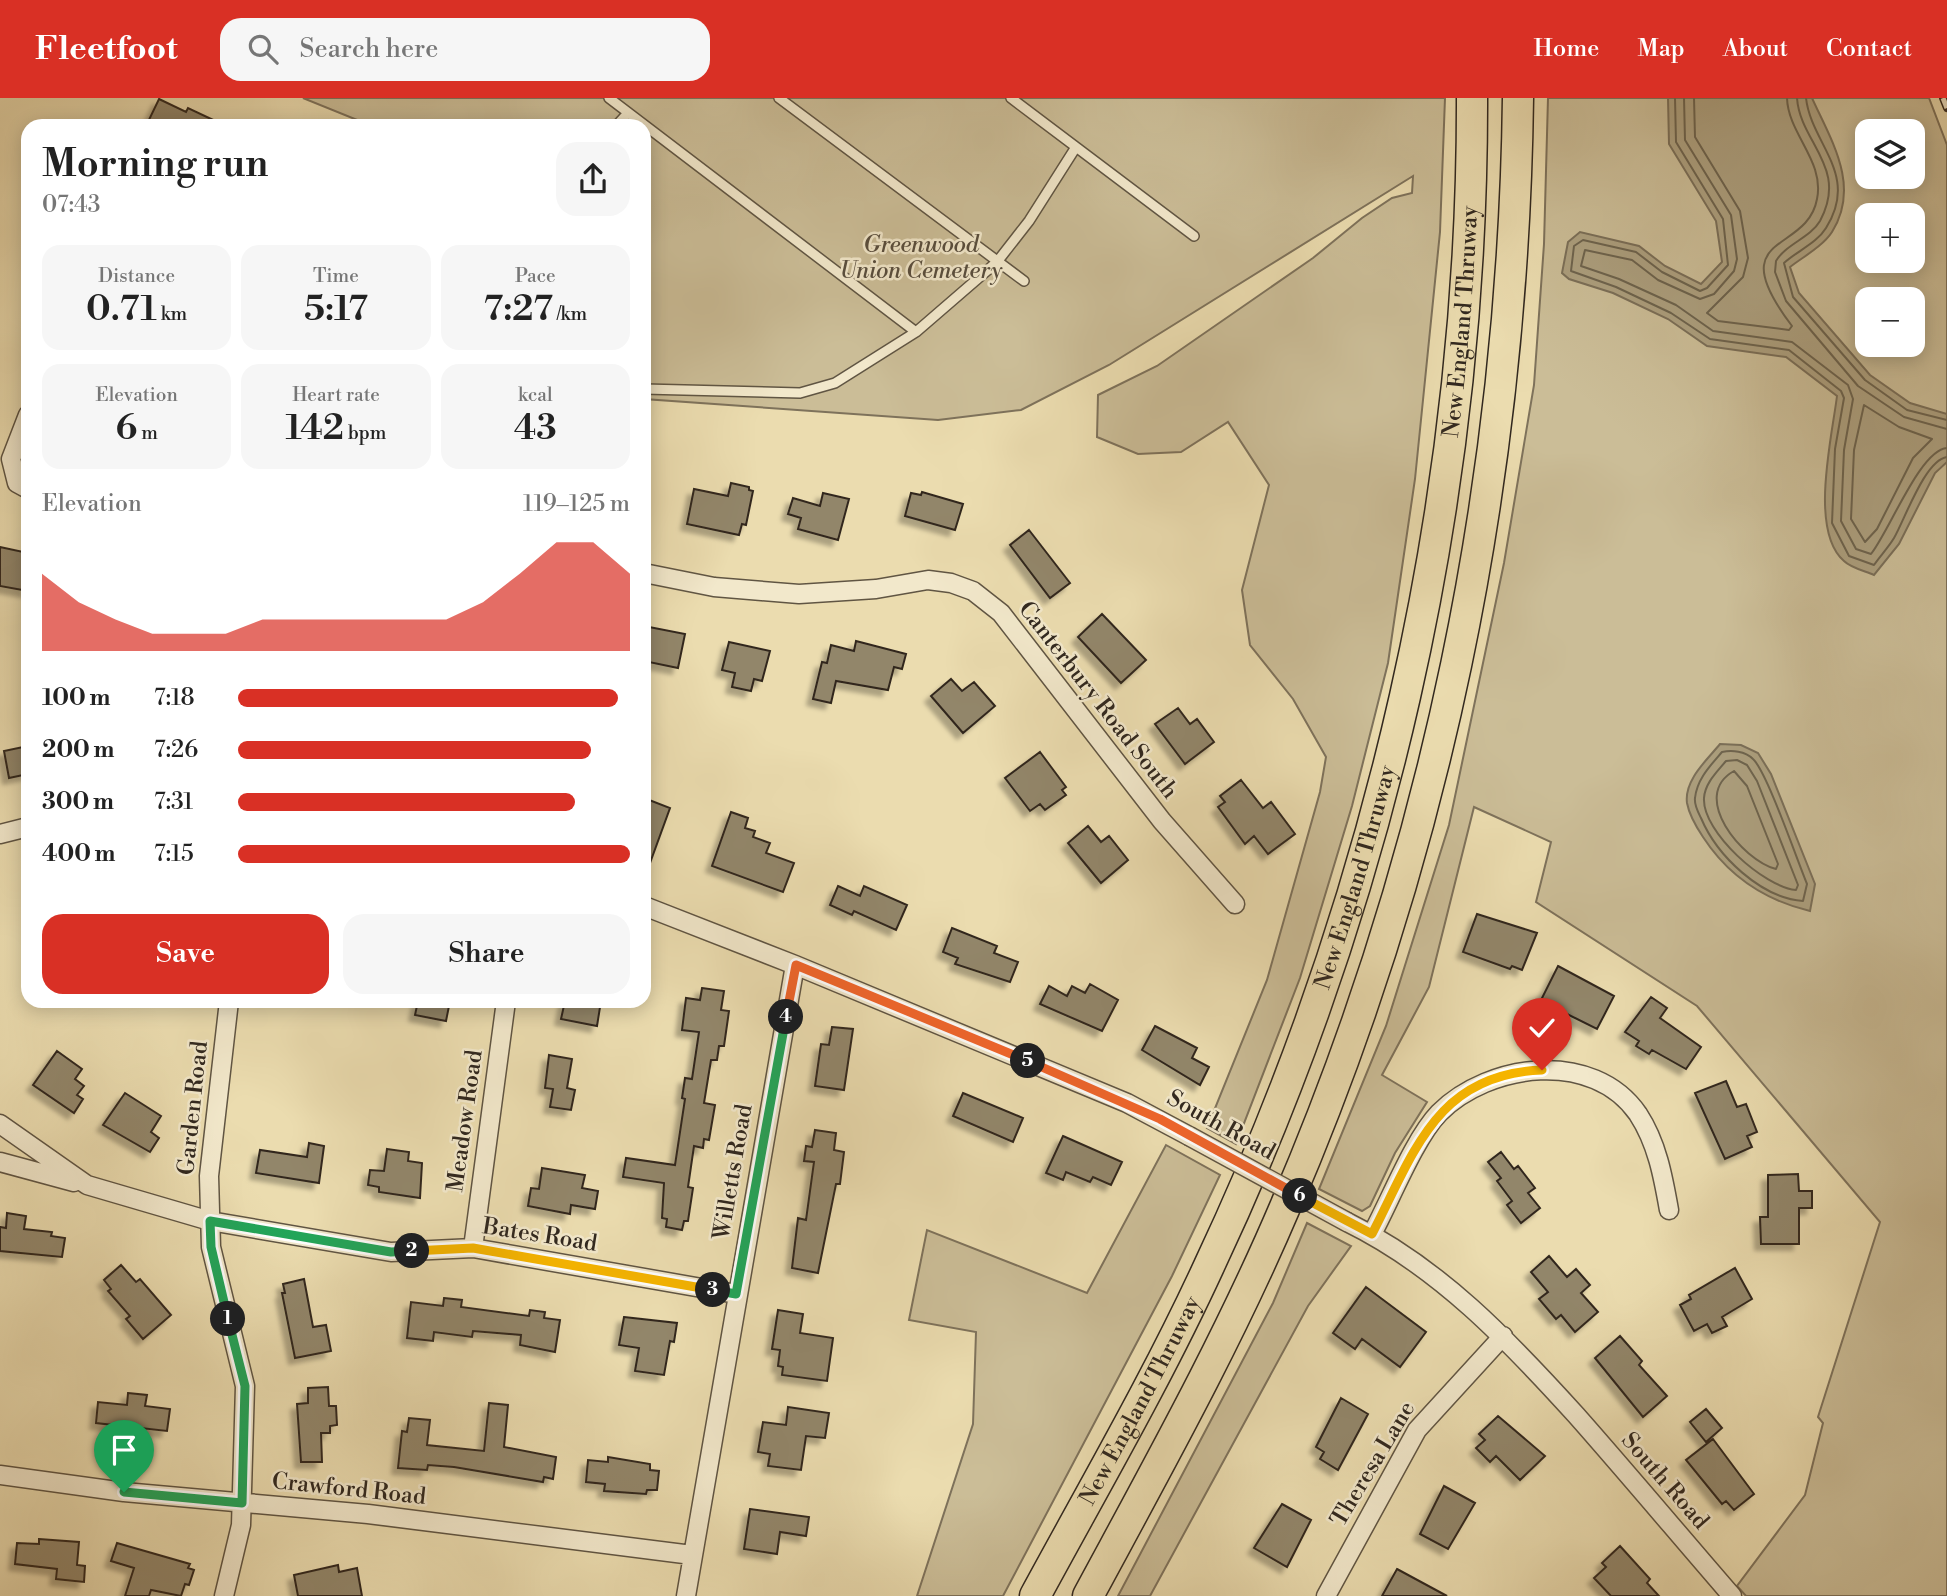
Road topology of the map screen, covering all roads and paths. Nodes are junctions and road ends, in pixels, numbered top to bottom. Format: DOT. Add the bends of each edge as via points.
graph roads {
  1 [pos="609,98"];
  2 [pos="779,98"];
  3 [pos="1011,98"];
  4 [pos="1472,98"];
  5 [pos="1518,98"];
  6 [pos="1527,98"];
  7 [pos="628,113"];
  8 [pos="622,119"];
  9 [pos="636,119"];
  10 [pos="651,130"];
  11 [pos="1076,147"];
  12 [pos="1515,225"];
  13 [pos="1194,236"];
  14 [pos="997,262"];
  15 [pos="1024,281"];
  16 [pos="916,332"];
  17 [pos="651,390"];
  18 [pos="21,433"];
  19 [pos="21,483"];
  20 [pos="651,574"];
  21 [pos="21,829"];
  22 [pos="0,834"];
  23 [pos="1235,904"];
  24 [pos="651,909"];
  25 [pos="796,965"];
  26 [pos="228,1008"];
  27 [pos="505,1008"];
  28 [pos="0,1124"];
  29 [pos="0,1162"];
  30 [pos="87,1185"];
  31 [pos="1669,1210"];
  32 [pos="210,1221"];
  33 [pos="1372,1234"];
  34 [pos="473,1248"];
  35 [pos="736,1294"];
  36 [pos="1503,1336"];
  37 [pos="0,1475"];
  38 [pos="242,1503"];
  39 [pos="692,1555"];
  40 [pos="224,1596"];
  41 [pos="686,1596"];
  42 [pos="1035,1596"];
  43 [pos="1088,1596"];
  44 [pos="1326,1596"];
  45 [pos="1732,1596"];
  1 -- 7 [label="lane"];
  2 -- 14 [label="lane"];
  3 -- 11 [label="lane"];
  4 -- 42 [label="highway, New England Thruway" via="1466,275 1442,495 1401,711 1364,853 1295,1062 1239,1199 1177,1332"];
  5 -- 12 [label="highway, New England Thruway"];
  6 -- 12 [label="highway"];
  7 -- 8 [label="lane"];
  7 -- 9 [label="lane"];
  10 -- 16 [label="lane"];
  11 -- 13 [label="lane"];
  11 -- 14 [label="lane"];
  12 -- 43 [label="highway, New England Thruway" via="1504,373 1476,568 1440,744 1401,888 1340,1070 1255,1276"];
  14 -- 15 [label="lane"];
  14 -- 16 [label="lane"];
  16 -- 17 [label="lane" via="819,390"];
  18 -- 19 [label="street" via="11,459"];
  20 -- 23 [label="street, Canterbury Road South" via="714,587 799,594 928,580 973,591 1001,613 1162,821"];
  21 -- 22 [label="street"];
  24 -- 25 [label="street, South Road"];
  25 -- 33 [label="street, South Road, bridge" via="1127,1103"];
  25 -- 35 [label="street, Willetts Road"];
  26 -- 32 [label="street, Garden Road" via="209,1176"];
  27 -- 34 [label="street, Meadow Road"];
  28 -- 30 [label="street"];
  29 -- 30 [label="street"];
  30 -- 32 [label="street, Bates Road"];
  31 -- 33 [label="street" via="1651,1137 1617,1093 1570,1074 1518,1070 1474,1086 1437,1115"];
  32 -- 34 [label="street, Bates Road" via="391,1252"];
  32 -- 38 [label="street, Garden Road" via="211,1247 245,1386"];
  33 -- 36 [label="street, South Road" via="1429,1272"];
  34 -- 35 [label="street, Bates Road"];
  35 -- 39 [label="street, Willetts Road"];
  36 -- 44 [label="street, Theresa Lane" via="1417,1430"];
  36 -- 45 [label="street, South Road"];
  37 -- 38 [label="street, Crawford Road"];
  38 -- 39 [label="street, Crawford Road" via="368,1514"];
  38 -- 40 [label="street, Garden Road"];
  39 -- 41 [label="street, Willetts Road"];
}
